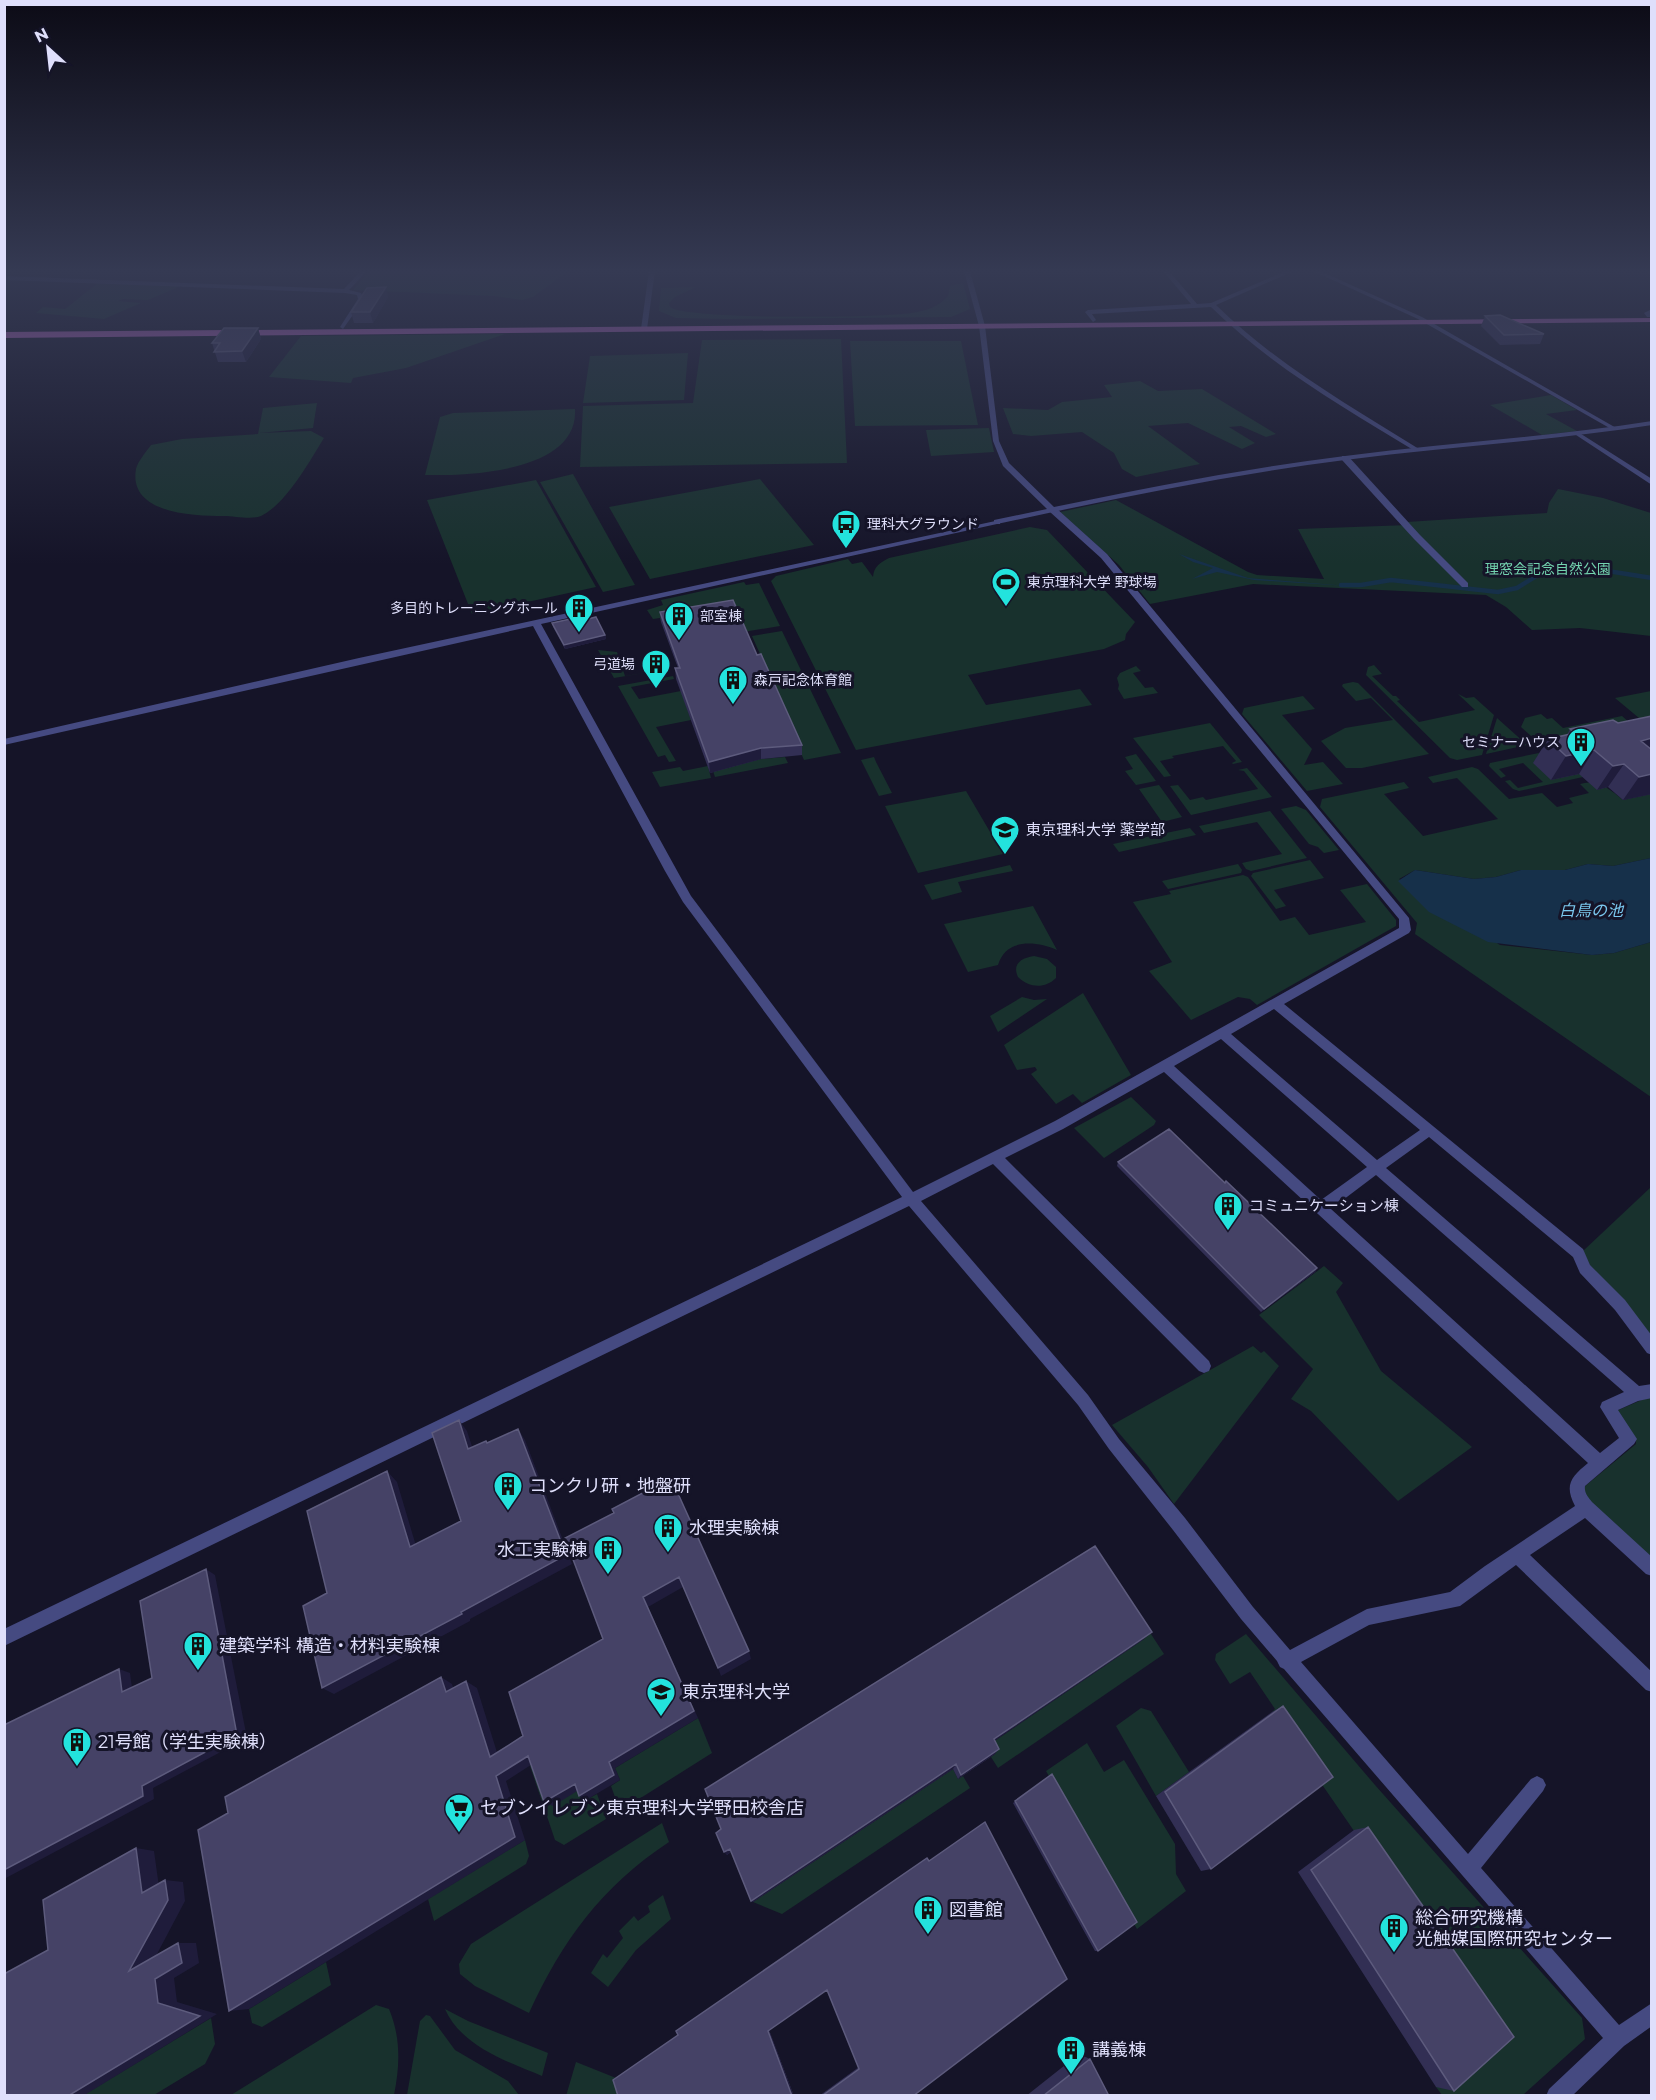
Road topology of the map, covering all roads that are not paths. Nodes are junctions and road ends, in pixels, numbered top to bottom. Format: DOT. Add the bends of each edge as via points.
graph roads {
  1 [pos="987,369"];
  2 [pos="1285,369"];
  3 [pos="1510,369"];
  4 [pos="1652,423"];
  5 [pos="1615,429"];
  6 [pos="1578,434"];
  7 [pos="1417,450"];
  8 [pos="1345,458"];
  9 [pos="1652,483"];
  10 [pos="1053,510"];
  11 [pos="1465,585"];
  12 [pos="536,623"];
  13 [pos="4,742"];
  14 [pos="1276,1004"];
  15 [pos="1223,1034"];
  16 [pos="1166,1066"];
  17 [pos="1429,1130"];
  18 [pos="995,1157"];
  19 [pos="1377,1169"];
  20 [pos="911,1199"];
  21 [pos="1321,1208"];
  22 [pos="1652,1348"];
  23 [pos="1204,1366"];
  24 [pos="1644,1393"];
  25 [pos="1600,1464"];
  26 [pos="1586,1508"];
  27 [pos="1517,1554"];
  28 [pos="1652,1568"];
  29 [pos="4,1638"];
  30 [pos="1286,1661"];
  31 [pos="1652,1684"];
  32 [pos="1538,1785"];
  33 [pos="1468,1869"];
  34 [pos="1652,2013"];
  35 [pos="1617,2039"];
  36 [pos="1556,2096"];
  1 -- 10 [label="street" via="996,441 1006,464"];
  2 -- 7 [label="street"];
  3 -- 5 [label="street"];
  4 -- 5 [label="street"];
  5 -- 6 [label="street"];
  6 -- 7 [label="street"];
  6 -- 9 [label="street"];
  7 -- 8 [label="street"];
  8 -- 10 [label="street" via="1228,475"];
  8 -- 11 [label="street"];
  10 -- 12 [label="street"];
  10 -- 14 [label="street" via="1104,556 1404,918 1405,930"];
  12 -- 13 [label="street"];
  12 -- 20 [label="street" via="687,899"];
  14 -- 15 [label="street"];
  14 -- 17 [label="street"];
  15 -- 16 [label="street"];
  15 -- 19 [label="street"];
  16 -- 18 [label="street"];
  16 -- 21 [label="street"];
  17 -- 19 [label="street"];
  17 -- 22 [label="street" via="1578,1253 1585,1269 1620,1305"];
  18 -- 20 [label="street"];
  18 -- 23 [label="street"];
  19 -- 21 [label="street"];
  19 -- 24 [label="street"];
  20 -- 29 [label="street"];
  20 -- 30 [label="street" via="1083,1400"];
  21 -- 25 [label="street"];
  24 -- 25 [label="street" via="1607,1407 1629,1439"];
  25 -- 26 [label="street" via="1579,1481 1575,1490"];
  26 -- 27 [label="street"];
  26 -- 28 [label="street"];
  27 -- 30 [label="street" via="1454,1600 1366,1617"];
  27 -- 31 [label="street"];
  30 -- 33 [label="street"];
  32 -- 33 [label="street"];
  33 -- 35 [label="street"];
  34 -- 35 [label="street"];
  35 -- 36 [label="street"];
}
